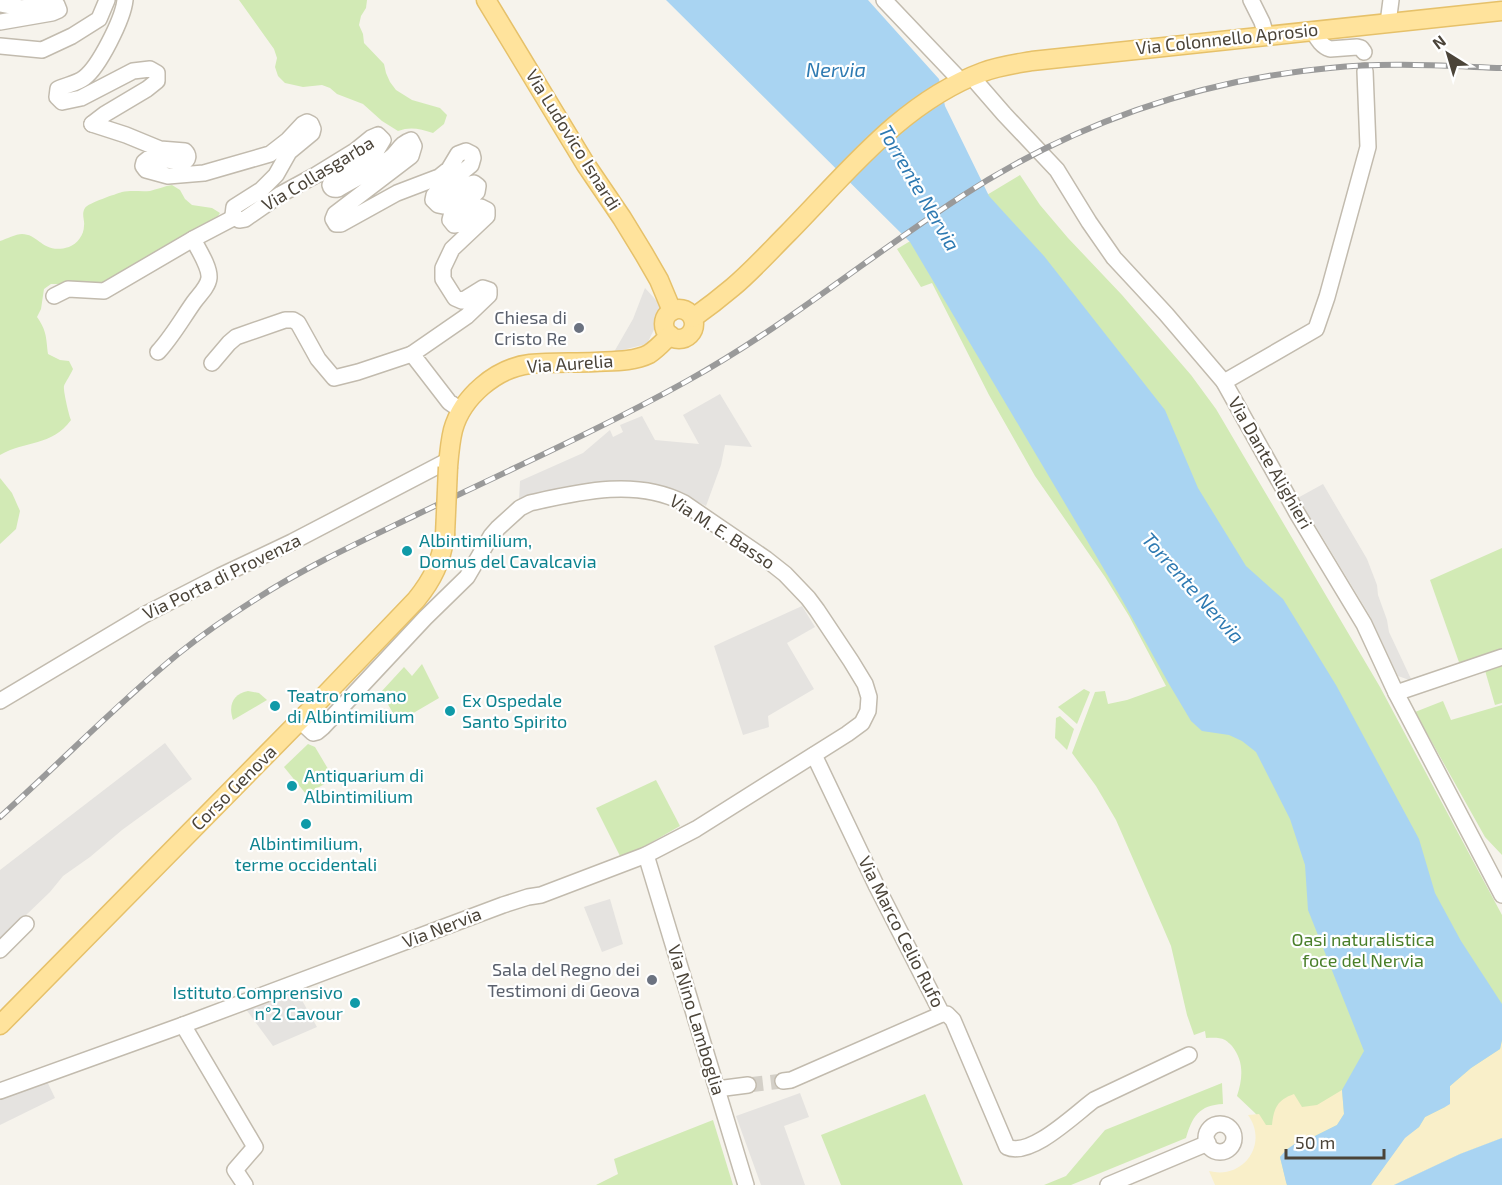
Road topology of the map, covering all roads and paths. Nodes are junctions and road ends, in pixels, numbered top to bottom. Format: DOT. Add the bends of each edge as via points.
graph roads {
  1 [pos="107,0"];
  2 [pos="125,0"];
  3 [pos="486,0"];
  4 [pos="884,0"];
  5 [pos="1251,0"];
  6 [pos="1391,0"];
  7 [pos="0,4"];
  8 [pos="1502,11"];
  9 [pos="0,22"];
  10 [pos="1388,23"];
  11 [pos="1312,30"];
  12 [pos="1266,35"];
  13 [pos="0,46"];
  14 [pos="1364,52"];
  15 [pos="1365,70"];
  16 [pos="962,81"];
  17 [pos="235,217"];
  18 [pos="193,239"];
  19 [pos="54,296"];
  20 [pos="683,313"];
  21 [pos="670,335"];
  22 [pos="158,352"];
  23 [pos="412,354"];
  24 [pos="212,363"];
  25 [pos="1224,382"];
  26 [pos="462,411"];
  27 [pos="448,463"];
  28 [pos="445,536"];
  29 [pos="1502,657"];
  30 [pos="1396,693"];
  31 [pos="0,701"];
  32 [pos="300,721"];
  33 [pos="862,723"];
  34 [pos="814,755"];
  35 [pos="646,855"];
  36 [pos="1502,895"];
  37 [pos="26,924"];
  38 [pos="0,951"];
  39 [pos="942,1014"];
  40 [pos="0,1025"];
  41 [pos="183,1025"];
  42 [pos="1189,1055"];
  43 [pos="783,1082"];
  44 [pos="748,1085"];
  45 [pos="717,1089"];
  46 [pos="0,1091"];
  47 [pos="1208,1143"];
  48 [pos="245,1185"];
  49 [pos="746,1185"];
  50 [pos="1108,1185"];
  1 -- 13 [label="street" via="99,19 42,50"];
  2 -- 17 [label="street, Via Collasgarba" via="100,59 84,78 58,89 57,97 62,102 81,98 133,71 155,71 157,81 92,124 160,149 188,154 183,162 147,158 143,164 146,170 168,176 204,173 270,154 303,124 312,125 312,133 289,152 276,175 234,207"];
  3 -- 20 [label="main road, Via Ludovico Isnardi" via="586,165"];
  4 -- 16 [label="street, Via Dante Alighieri"];
  5 -- 12 [label="street"];
  6 -- 10 [label="street"];
  7 -- 9 [label="street" via="22,8 52,2 59,10"];
  8 -- 10 [label="main road, Via Colonnello Aprosio"];
  10 -- 11 [label="main road, Via Colonnello Aprosio"];
  11 -- 12 [label="main road, Via Colonnello Aprosio"];
  11 -- 14 [label="street" via="1330,49 1357,47"];
  12 -- 16 [label="main road, Via Colonnello Aprosio" via="1032,61 999,67"];
  15 -- 25 [label="street" via="1368,147 1316,329"];
  16 -- 20 [label="main road" via="928,99 893,127 735,285"];
  16 -- 25 [label="street, Via Dante Alighieri" via="1004,114 1057,170 1114,258"];
  17 -- 18 [label="street, Via Collasgarba"];
  17 -- 23 [label="street, Via Collasgarba" via="244,219 378,135 382,140 377,150 332,180 331,188 338,189 393,157 411,140 411,156 334,216 336,224 439,177 458,154 472,154 471,165 434,195 433,200 443,206 475,184 476,194 450,220 454,225 460,224 482,207 487,216 452,249 443,268 443,279 455,298 462,301 483,288 490,292 467,316"];
  18 -- 19 [label="street, Via Collasgarba" via="104,291 68,289"];
  18 -- 22 [label="street" via="209,278"];
  20 -- 21 [label="main road" via="666,318 665,327"];
  20 -- 21 [label="main road" via="694,328 688,336"];
  21 -- 26 [label="main road, Via Aurelia" via="650,353 636,358 528,364 511,369 484,385"];
  23 -- 24 [label="street, Via Collasgarba" via="334,378 298,323 285,320 236,337"];
  23 -- 26 [label="street" via="449,402"];
  25 -- 30 [label="street, Via Dante Alighieri" via="1364,624"];
  26 -- 27 [label="main road, Via Aurelia" via="453,430"];
  27 -- 28 [label="main road, Via Aurelia, bridge"];
  27 -- 31 [label="street, Via Porta di Provenza" via="144,615"];
  28 -- 32 [label="main road, Corso Genova" via="439,563 426,588"];
  29 -- 30 [label="street"];
  30 -- 36 [label="street, Via Dante Alighieri"];
  32 -- 33 [label="street, Via M. E. Basso" via="313,733 323,727 467,577 490,536 520,508 576,493 618,489 651,491 684,503 784,574 808,598 865,684 868,711"];
  32 -- 40 [label="main road, Corso Genova"];
  33 -- 34 [label="street, Via Nervia"];
  34 -- 35 [label="street, Via Nervia" via="696,829"];
  34 -- 39 [label="street, Via Marco Celio Rufo"];
  35 -- 41 [label="street, Via Nervia"];
  35 -- 45 [label="street, Via Nino Lamboglia"];
  37 -- 38 [label="street"];
  39 -- 42 [label="street, Via Marco Celio Rufo" via="953,1020 1004,1141 1013,1149 1054,1133 1094,1100"];
  39 -- 43 [label="street"];
  41 -- 46 [label="street, Via Nervia"];
  41 -- 48 [label="street" via="255,1147 235,1170"];
  44 -- 45 [label="street"];
  45 -- 49 [label="street, Via Nino Lamboglia"];
  47 -- 50 [label="street"];
}
